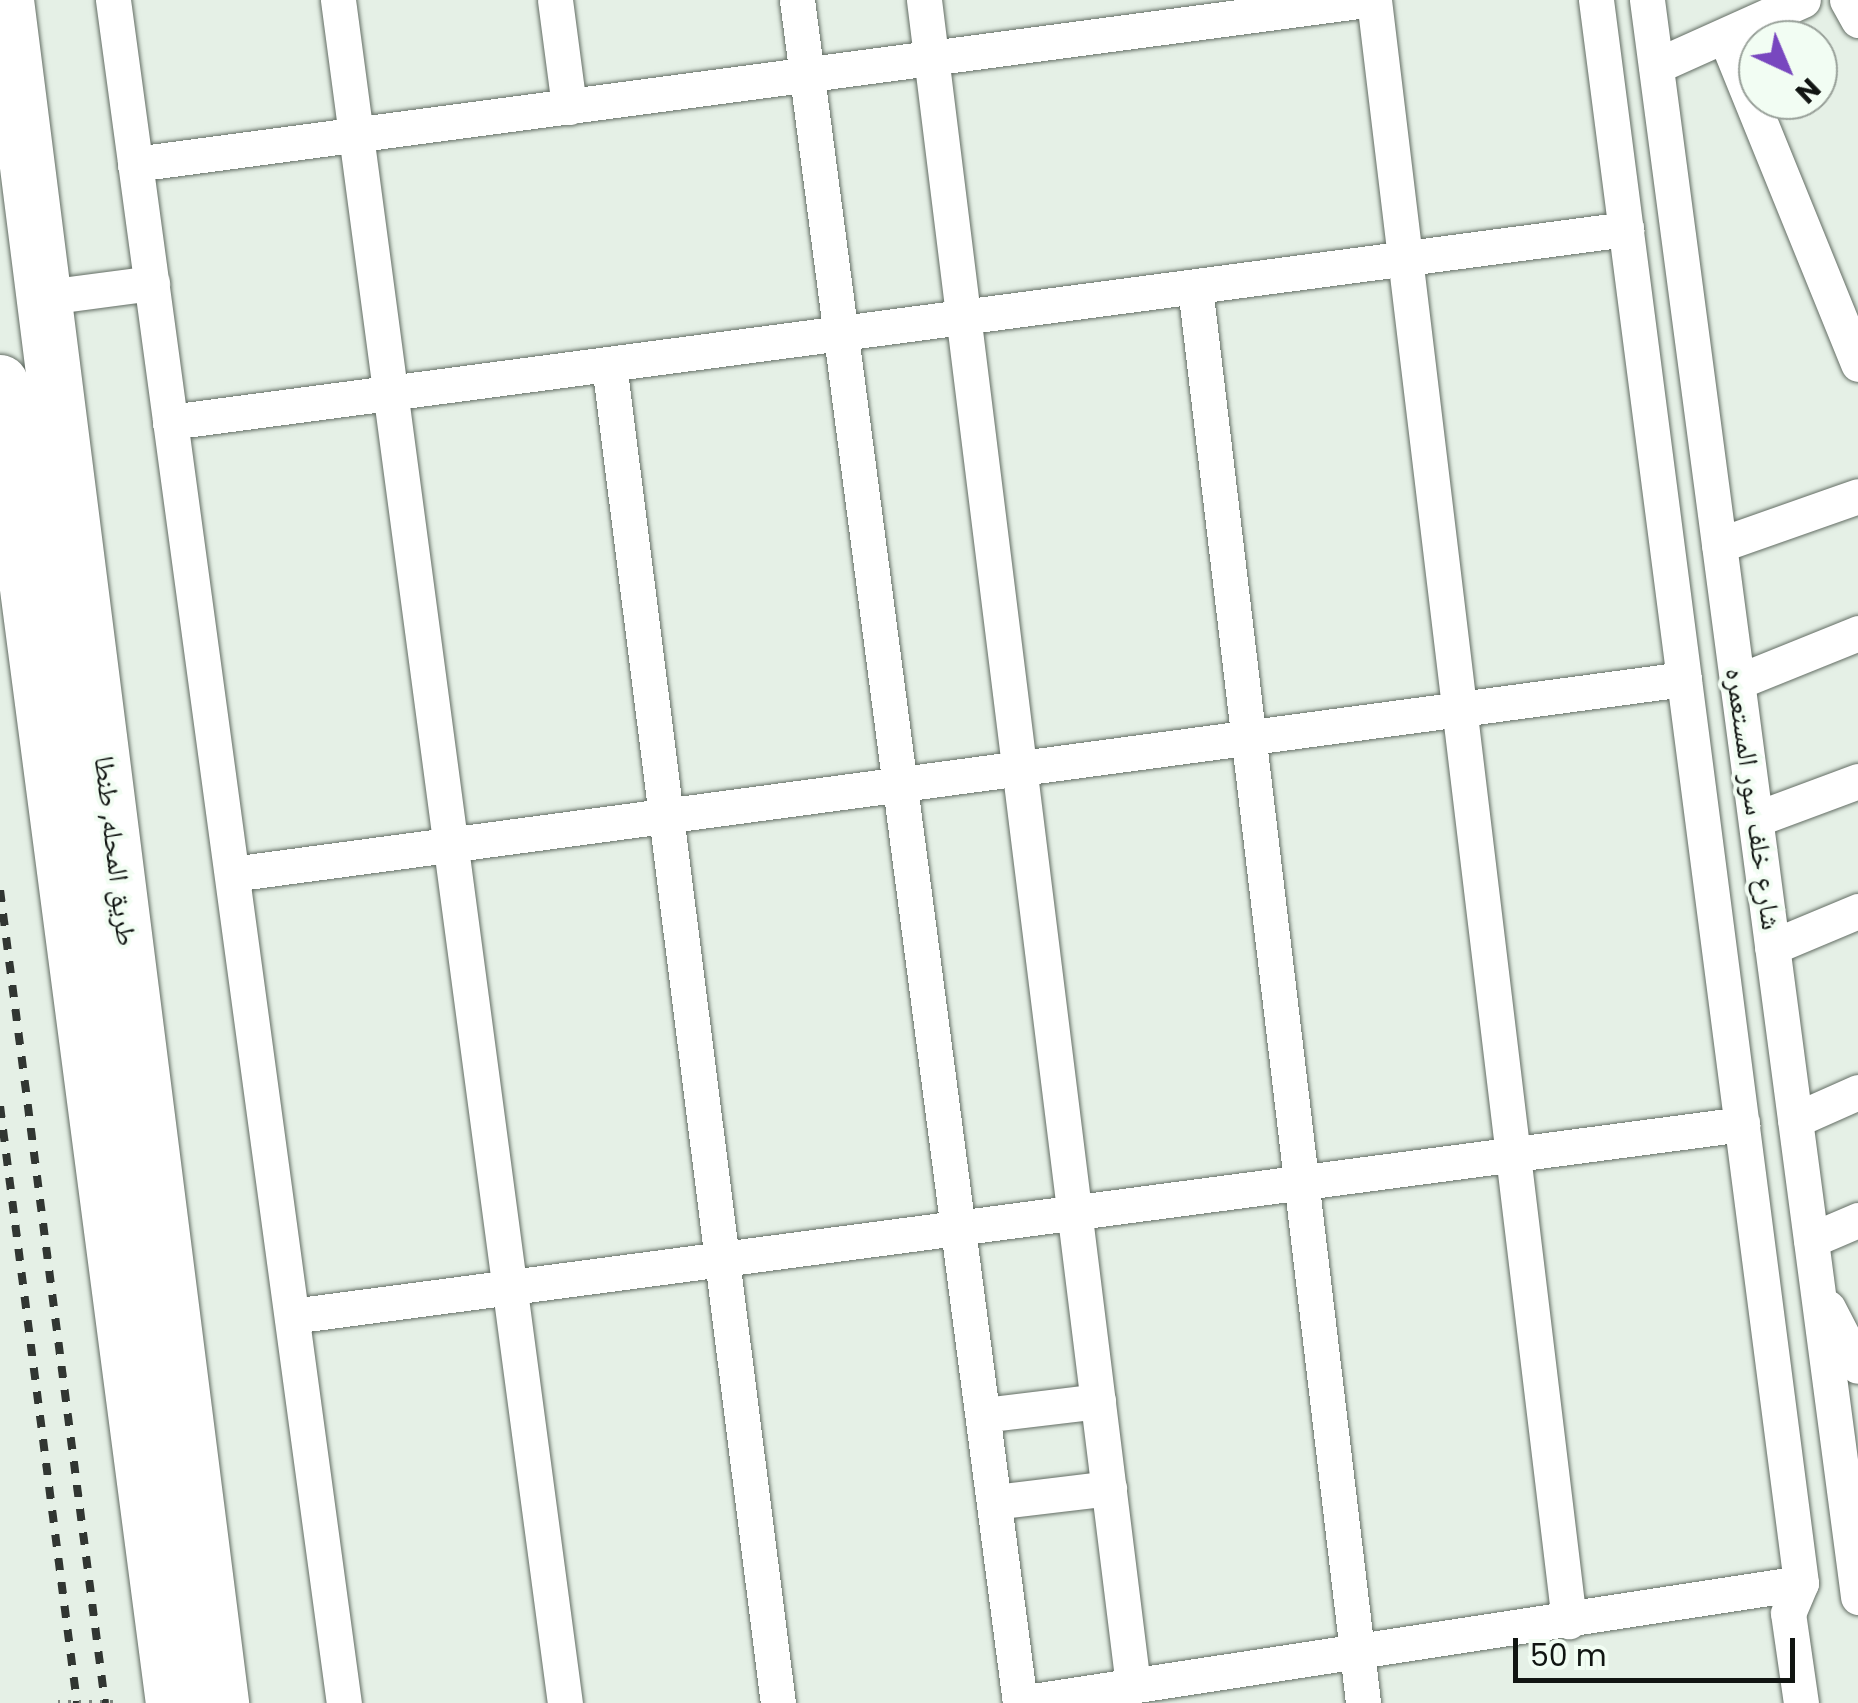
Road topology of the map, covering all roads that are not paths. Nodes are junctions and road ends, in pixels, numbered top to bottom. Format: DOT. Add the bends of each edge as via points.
graph roads {
  1 [pos="6,0"];
  2 [pos="114,0"];
  3 [pos="338,0"];
  4 [pos="554,0"];
  5 [pos="797,0"];
  6 [pos="924,0"];
  7 [pos="1365,0"];
  8 [pos="1374,0"];
  9 [pos="1596,0"];
  10 [pos="1647,0"];
  11 [pos="1803,0"];
  12 [pos="1848,0"];
  13 [pos="1152,14"];
  14 [pos="1858,20"];
  15 [pos="1725,36"];
  16 [pos="931,58"];
  17 [pos="1656,66"];
  18 [pos="807,74"];
  19 [pos="569,106"];
  20 [pos="356,134"];
  21 [pos="136,164"];
  22 [pos="1626,230"];
  23 [pos="1408,258"];
  24 [pos="152,283"];
  25 [pos="1195,286"];
  26 [pos="23,300"];
  27 [pos="965,317"];
  28 [pos="841,333"];
  29 [pos="609,364"];
  30 [pos="1858,364"];
  31 [pos="57,388"];
  32 [pos="1,389"];
  33 [pos="390,393"];
  34 [pos="170,422"];
  35 [pos="1858,496"];
  36 [pos="1719,546"];
  37 [pos="1858,633"];
  38 [pos="1684,679"];
  39 [pos="1737,682"];
  40 [pos="1462,709"];
  41 [pos="1248,738"];
  42 [pos="1020,768"];
  43 [pos="1858,780"];
  44 [pos="899,784"];
  45 [pos="666,816"];
  46 [pos="1756,819"];
  47 [pos="450,845"];
  48 [pos="232,874"];
  49 [pos="1858,911"];
  50 [pos="1772,947"];
  51 [pos="1858,1092"];
  52 [pos="1795,1120"];
  53 [pos="1742,1124"];
  54 [pos="1514,1154"];
  55 [pos="1302,1183"];
  56 [pos="1074,1212"];
  57 [pos="1858,1220"];
  58 [pos="958,1228"];
  59 [pos="1810,1240"];
  60 [pos="722,1259"];
  61 [pos="1817,1285"];
  62 [pos="510,1288"];
  63 [pos="292,1316"];
  64 [pos="1858,1366"];
  65 [pos="1098,1401"];
  66 [pos="982,1415"];
  67 [pos="1108,1488"];
  68 [pos="994,1502"];
  69 [pos="1801,1583"];
  70 [pos="1858,1597"];
  71 [pos="1569,1620"];
  72 [pos="1357,1652"];
  73 [pos="1133,1686"];
  74 [pos="174,1703"];
  75 [pos="220,1703"];
  76 [pos="344,1703"];
  77 [pos="565,1703"];
  78 [pos="778,1703"];
  79 [pos="1020,1703"];
  80 [pos="1363,1703"];
  81 [pos="1802,1703"];
  1 -- 26 [label="main road, طريق المحله, طنطا"];
  2 -- 21 [label="street"];
  3 -- 20 [label="street"];
  4 -- 19 [label="street"];
  5 -- 18 [label="street"];
  6 -- 16 [label="street"];
  7 -- 13 [label="street"];
  8 -- 23 [label="street"];
  9 -- 22 [label="street"];
  10 -- 17 [label="street, شارع خلف سور المستعمره"];
  11 -- 15 [label="street"];
  12 -- 14 [label="street"];
  13 -- 16 [label="street"];
  15 -- 17 [label="street"];
  15 -- 30 [label="street"];
  16 -- 18 [label="street"];
  16 -- 27 [label="street"];
  17 -- 36 [label="street, شارع خلف سور المستعمره"];
  18 -- 19 [label="street"];
  18 -- 28 [label="street"];
  19 -- 20 [label="street"];
  20 -- 21 [label="street"];
  20 -- 33 [label="street"];
  21 -- 24 [label="street"];
  22 -- 23 [label="street"];
  22 -- 38 [label="street"];
  23 -- 25 [label="street"];
  23 -- 40 [label="street"];
  24 -- 26 [label="street"];
  24 -- 34 [label="street"];
  25 -- 27 [label="street"];
  25 -- 41 [label="street"];
  26 -- 31 [label="main road, طريق المحله, طنطا"];
  27 -- 28 [label="street"];
  27 -- 42 [label="street"];
  28 -- 29 [label="street"];
  28 -- 44 [label="street"];
  29 -- 33 [label="street"];
  29 -- 45 [label="street"];
  31 -- 32 [label="main road"];
  31 -- 75 [label="main road, طريق المحله, طنطا"];
  32 -- 74 [label="main road, طريق المحله, طنطا"];
  33 -- 34 [label="street"];
  33 -- 47 [label="street"];
  34 -- 48 [label="street"];
  35 -- 36 [label="street"];
  36 -- 39 [label="street, شارع خلف سور المستعمره"];
  37 -- 39 [label="street"];
  38 -- 40 [label="street"];
  38 -- 53 [label="street"];
  39 -- 46 [label="street, شارع خلف سور المستعمره"];
  40 -- 41 [label="street"];
  40 -- 54 [label="street"];
  41 -- 42 [label="street"];
  41 -- 55 [label="street"];
  42 -- 44 [label="street"];
  42 -- 56 [label="street"];
  43 -- 46 [label="street"];
  44 -- 45 [label="street"];
  44 -- 58 [label="street"];
  45 -- 47 [label="street"];
  45 -- 60 [label="street"];
  46 -- 50 [label="street, شارع خلف سور المستعمره"];
  47 -- 48 [label="street"];
  47 -- 62 [label="street"];
  48 -- 63 [label="street"];
  49 -- 50 [label="street"];
  50 -- 52 [label="street, شارع خلف سور المستعمره"];
  51 -- 52 [label="street"];
  52 -- 59 [label="street, شارع خلف سور المستعمره"];
  53 -- 54 [label="street"];
  53 -- 69 [label="street"];
  54 -- 55 [label="street"];
  54 -- 71 [label="street"];
  55 -- 56 [label="street"];
  55 -- 72 [label="street"];
  56 -- 58 [label="street"];
  56 -- 65 [label="street"];
  57 -- 59 [label="street"];
  58 -- 60 [label="street"];
  58 -- 66 [label="street"];
  59 -- 61 [label="street, شارع خلف سور المستعمره"];
  60 -- 62 [label="street"];
  60 -- 78 [label="street"];
  61 -- 64 [label="street"];
  61 -- 70 [label="street, شارع خلف سور المستعمره"];
  62 -- 63 [label="street"];
  62 -- 77 [label="street"];
  63 -- 76 [label="street"];
  65 -- 66 [label="street"];
  65 -- 67 [label="street"];
  66 -- 68 [label="street"];
  67 -- 68 [label="street"];
  67 -- 73 [label="street"];
  68 -- 79 [label="street"];
  69 -- 71 [label="street"];
  69 -- 81 [label="street" via="1788,1613"];
  71 -- 72 [label="street"];
  72 -- 73 [label="street"];
  72 -- 80 [label="street"];
  73 -- 79 [label="street"];
}
